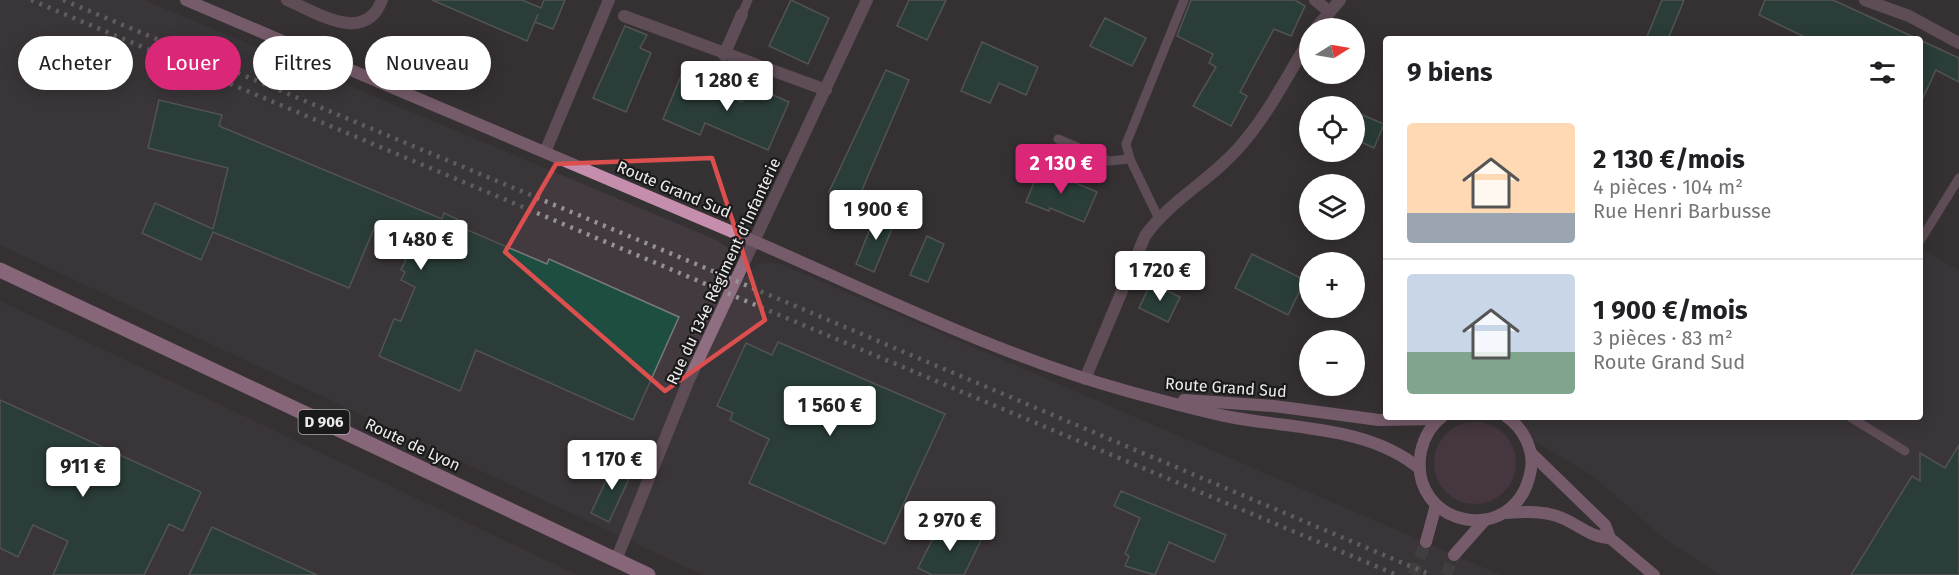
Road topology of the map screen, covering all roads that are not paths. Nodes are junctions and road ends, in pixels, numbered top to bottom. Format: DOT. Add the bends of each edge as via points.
graph roads {
  1 [pos="186,0"];
  2 [pos="286,0"];
  3 [pos="382,0"];
  4 [pos="609,0"];
  5 [pos="748,0"];
  6 [pos="867,0"];
  7 [pos="1184,0"];
  8 [pos="1315,0"];
  9 [pos="1340,0"];
  10 [pos="1865,0"];
  11 [pos="1330,12"];
  12 [pos="742,14"];
  13 [pos="624,16"];
  14 [pos="1325,18"];
  15 [pos="1959,44"];
  16 [pos="724,55"];
  17 [pos="1299,56"];
  18 [pos="826,90"];
  19 [pos="1058,139"];
  20 [pos="546,152"];
  21 [pos="1130,159"];
  22 [pos="1959,178"];
  23 [pos="1158,217"];
  24 [pos="1923,236"];
  25 [pos="754,241"];
  26 [pos="0,270"];
  27 [pos="1085,379"];
  28 [pos="1152,398"];
  29 [pos="1383,420"];
  30 [pos="1440,420"];
  31 [pos="1513,420"];
  32 [pos="1855,420"];
  33 [pos="1905,451"];
  34 [pos="1531,453"];
  35 [pos="1420,470"];
  36 [pos="1436,505"];
  37 [pos="1504,513"];
  38 [pos="1485,520"];
  39 [pos="1610,538"];
  40 [pos="1426,542"];
  41 [pos="1454,555"];
  42 [pos="616,560"];
  43 [pos="648,575"];
  44 [pos="1654,575"];
  1 -- 20 [label="main road, Route Grand Sud"];
  2 -- 3 [label="street" via="353,24 369,21"];
  4 -- 20 [label="street"];
  5 -- 12 [label="lane"];
  6 -- 18 [label="street, Rue du 134e Régiment d'Infanterie"];
  7 -- 21 [label="lane" via="1126,144"];
  8 -- 11 [label="street"];
  9 -- 11 [label="street"];
  10 -- 15 [label="street" via="1909,16"];
  11 -- 14 [label="street"];
  12 -- 16 [label="street"];
  13 -- 16 [label="street"];
  16 -- 18 [label="street"];
  17 -- 23 [label="street" via="1243,144"];
  18 -- 25 [label="street, Rue du 134e Régiment d'Infanterie"];
  19 -- 21 [label="lane" via="1109,161"];
  20 -- 25 [label="main road, Route Grand Sud"];
  21 -- 23 [label="lane"];
  22 -- 24 [label="lane"];
  23 -- 27 [label="street" via="1130,268"];
  25 -- 27 [label="main road, Route Grand Sud" via="985,343"];
  25 -- 42 [label="street, Rue du 134e Régiment d'Infanterie" via="688,382"];
  26 -- 42 [label="main road, Route de Lyon / D 906"];
  27 -- 28 [label="main road, Route Grand Sud"];
  28 -- 29 [label="main road, Route Grand Sud" via="1274,406"];
  28 -- 35 [label="main road, Route Grand Sud" via="1230,417 1358,438 1404,456"];
  30 -- 35 [label="main road" via="1423,444"];
  31 -- 34 [label="main road"];
  32 -- 33 [label="lane"];
  34 -- 37 [label="main road" via="1525,489"];
  34 -- 39 [label="main road" via="1605,525"];
  35 -- 36 [label="main road" via="1425,489"];
  36 -- 38 [label="main road" via="1467,521"];
  36 -- 40 [label="main road"];
  37 -- 38 [label="main road"];
  37 -- 39 [label="main road" via="1548,513 1599,538"];
  38 -- 41 [label="main road"];
  39 -- 44 [label="main road"];
  42 -- 43 [label="main road, Route de Lyon / D 906"];
}
